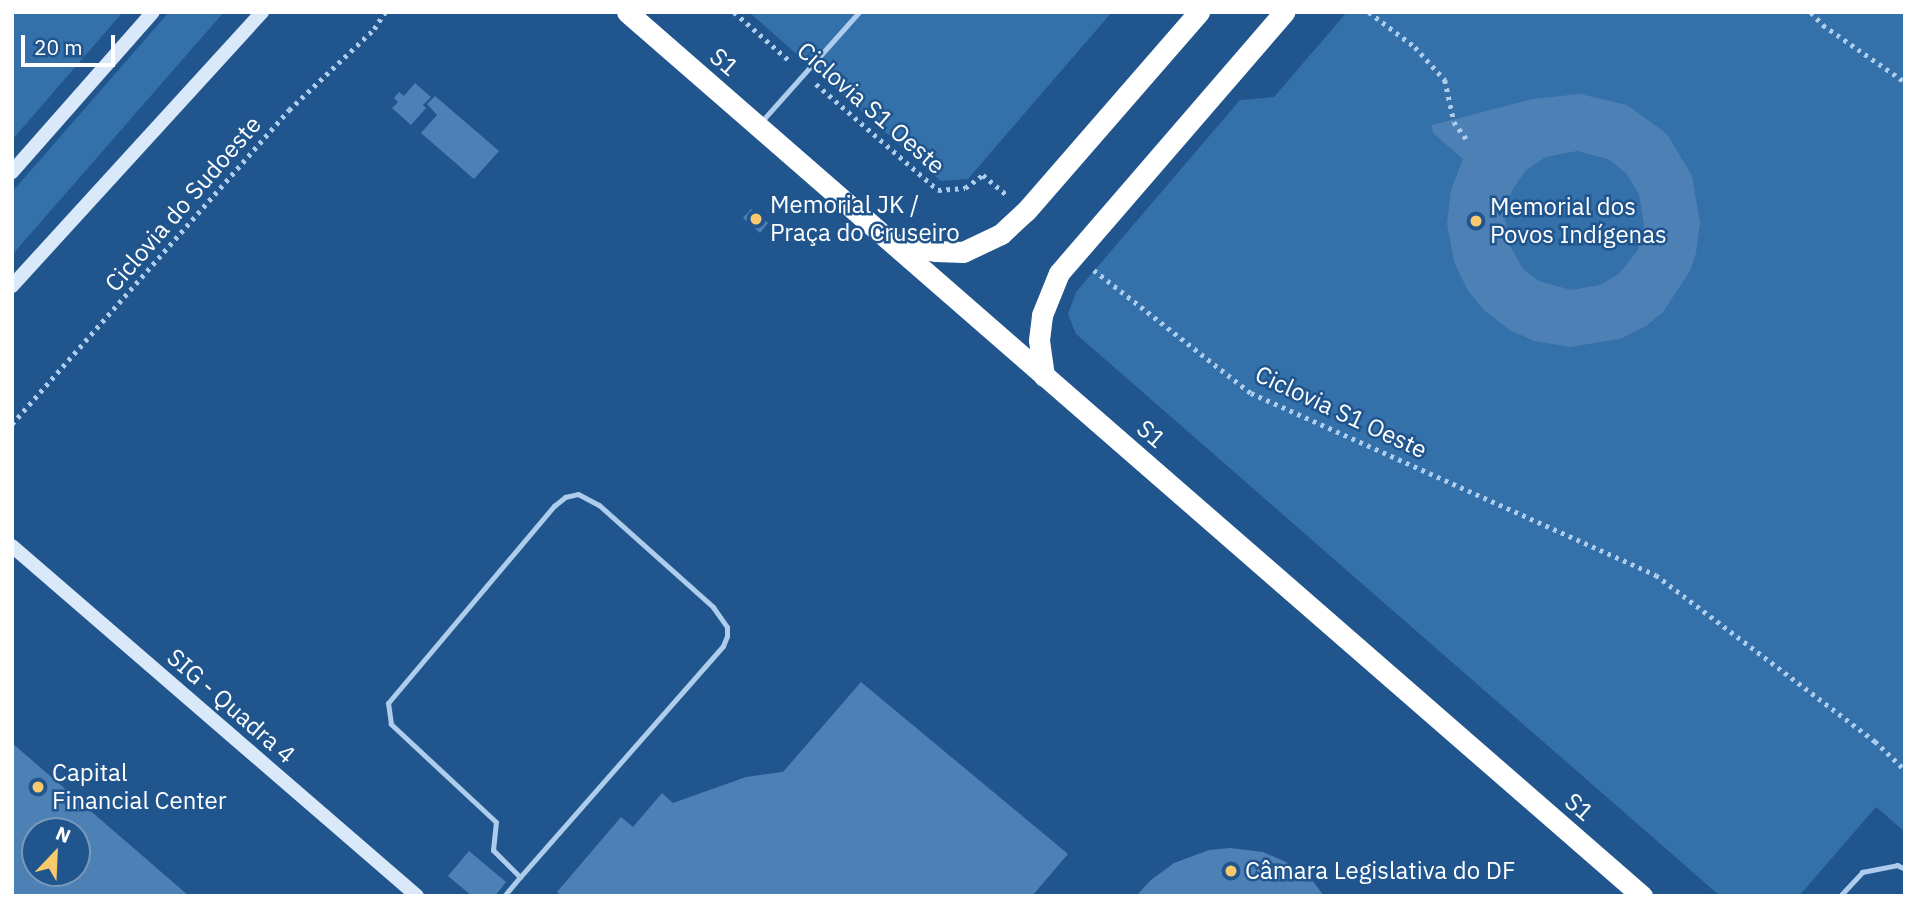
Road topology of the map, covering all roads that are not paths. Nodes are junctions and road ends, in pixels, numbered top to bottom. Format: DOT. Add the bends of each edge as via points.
graph roads {
  1 [pos="153,12"];
  2 [pos="262,12"];
  3 [pos="627,12"];
  4 [pos="859,12"];
  5 [pos="1199,12"];
  6 [pos="1283,12"];
  7 [pos="758,126"];
  8 [pos="12,172"];
  9 [pos="894,243"];
  10 [pos="12,286"];
  11 [pos="1044,376"];
  12 [pos="13,550"];
  13 [pos="1905,869"];
  14 [pos="520,877"];
  15 [pos="417,896"];
  16 [pos="504,896"];
  17 [pos="1642,896"];
  18 [pos="1840,896"];
  1 -- 8 [label="main road"];
  2 -- 10 [label="main road"];
  3 -- 7 [label="highway, S1"];
  4 -- 7 [label="lane"];
  5 -- 9 [label="highway" via="1001,234 963,252"];
  6 -- 11 [label="highway" via="1059,273 1042,315 1039,340"];
  7 -- 9 [label="highway, S1"];
  9 -- 11 [label="highway, S1"];
  11 -- 17 [label="highway, S1"];
  12 -- 15 [label="main road, SIG - Quadra 4"];
  13 -- 18 [label="lane" via="1897,865 1862,872"];
  14 -- 14 [label="lane" via="727,636 727,627 713,607 599,505 578,494 554,506 388,704 391,724 496,822 493,850"];
  14 -- 16 [label="lane"];
}
